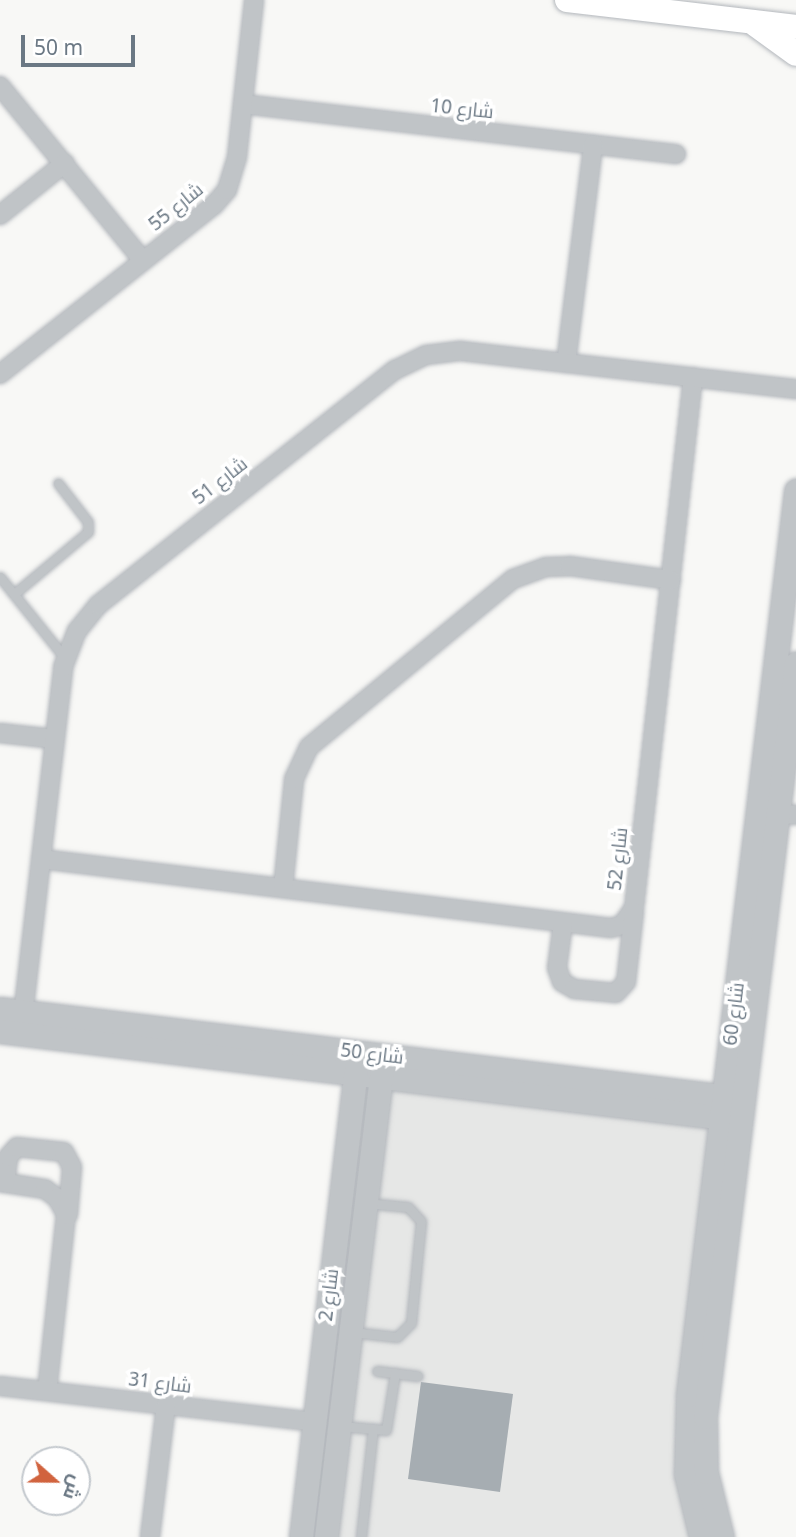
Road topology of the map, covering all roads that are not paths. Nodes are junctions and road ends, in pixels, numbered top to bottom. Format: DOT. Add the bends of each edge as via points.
graph roads {
  1 [pos="254,0"];
  2 [pos="567,0"];
  3 [pos="749,22"];
  4 [pos="796,27"];
  5 [pos="796,54"];
  6 [pos="0,86"];
  7 [pos="243,104"];
  8 [pos="593,145"];
  9 [pos="677,154"];
  10 [pos="65,163"];
  11 [pos="0,215"];
  12 [pos="143,261"];
  13 [pos="566,363"];
  14 [pos="0,374"];
  15 [pos="693,377"];
  16 [pos="796,389"];
  17 [pos="58,483"];
  18 [pos="796,490"];
  19 [pos="0,577"];
  20 [pos="671,580"];
  21 [pos="14,594"];
  22 [pos="65,658"];
  23 [pos="796,663"];
  24 [pos="0,733"];
  25 [pos="55,739"];
  26 [pos="777,813"];
  27 [pos="41,859"];
  28 [pos="283,888"];
  29 [pos="634,908"];
  30 [pos="563,923"];
  31 [pos="0,1009"];
  32 [pos="15,1026"];
  33 [pos="357,1063"];
  34 [pos="381,1066"];
  35 [pos="732,1108"];
  36 [pos="3,1183"];
  37 [pos="365,1203"];
  38 [pos="67,1222"];
  39 [pos="350,1332"];
  40 [pos="377,1371"];
  41 [pos="395,1373"];
  42 [pos="418,1376"];
  43 [pos="0,1386"];
  44 [pos="47,1391"];
  45 [pos="166,1405"];
  46 [pos="315,1422"];
  47 [pos="339,1426"];
  48 [pos="373,1429"];
  49 [pos="150,1537"];
  50 [pos="301,1537"];
  51 [pos="326,1537"];
  52 [pos="361,1537"];
  53 [pos="701,1537"];
  54 [pos="722,1537"];
  1 -- 7 [label="street, شارع 55"];
  2 -- 3 [label="main road"];
  3 -- 4 [label="main road"];
  3 -- 5 [label="main road"];
  6 -- 10 [label="street"];
  7 -- 8 [label="street, شارع 10"];
  7 -- 12 [label="street, شارع 55" via="235,168 227,190"];
  8 -- 9 [label="street, شارع 10"];
  8 -- 13 [label="street"];
  10 -- 11 [label="street"];
  10 -- 12 [label="street"];
  12 -- 14 [label="street, شارع 55"];
  13 -- 15 [label="street, شارع 51"];
  13 -- 22 [label="street, شارع 51" via="449,351 405,364 98,605 77,631"];
  15 -- 16 [label="street, شارع 51"];
  15 -- 20 [label="street, شارع 52"];
  17 -- 21 [label="lane" via="88,522 88,533"];
  18 -- 26 [label="street, شارع 60"];
  19 -- 21 [label="lane"];
  20 -- 28 [label="street" via="558,566 524,574 503,587 309,747 294,779"];
  20 -- 29 [label="street, شارع 52"];
  21 -- 22 [label="lane"];
  22 -- 25 [label="street, شارع 51"];
  23 -- 26 [label="street, شارع 60"];
  24 -- 25 [label="street"];
  25 -- 27 [label="street, شارع 51"];
  26 -- 35 [label="street, شارع 60"];
  27 -- 28 [label="street, شارع 52"];
  27 -- 32 [label="street, شارع 51"];
  28 -- 30 [label="street, شارع 52"];
  29 -- 30 [label="street, شارع 52" via="617,928"];
  29 -- 30 [label="street" via="626,982 616,993 574,989 562,982 557,968"];
  31 -- 32 [label="street, شارع 50"];
  32 -- 33 [label="street, شارع 50"];
  33 -- 34 [label="street, شارع 50"];
  33 -- 46 [label="street, شارع 2"];
  34 -- 35 [label="street, شارع 50"];
  34 -- 37 [label="street, شارع 2"];
  35 -- 53 [label="street, شارع 60" via="684,1434 688,1493"];
  35 -- 54 [label="street, شارع 60" via="704,1426 708,1491"];
  36 -- 38 [label="street" via="51,1193 62,1205"];
  36 -- 38 [label="street" via="8,1157 17,1147 64,1152 72,1167"];
  37 -- 39 [label="street, شارع 2"];
  37 -- 39 [label="lane" via="408,1207 421,1220 411,1323 397,1336"];
  38 -- 44 [label="street"];
  39 -- 47 [label="street, شارع 2"];
  40 -- 41 [label="lane"];
  41 -- 42 [label="lane"];
  41 -- 48 [label="lane" via="389,1426"];
  43 -- 44 [label="street, شارع 31"];
  44 -- 45 [label="street, شارع 31"];
  45 -- 46 [label="street, شارع 31"];
  45 -- 49 [label="street"];
  46 -- 47 [label="street" via="324,1444"];
  46 -- 47 [label="street" via="331,1403"];
  46 -- 50 [label="street, شارع 2"];
  47 -- 48 [label="lane"];
  47 -- 51 [label="street, شارع 2"];
  48 -- 52 [label="lane"];
}
